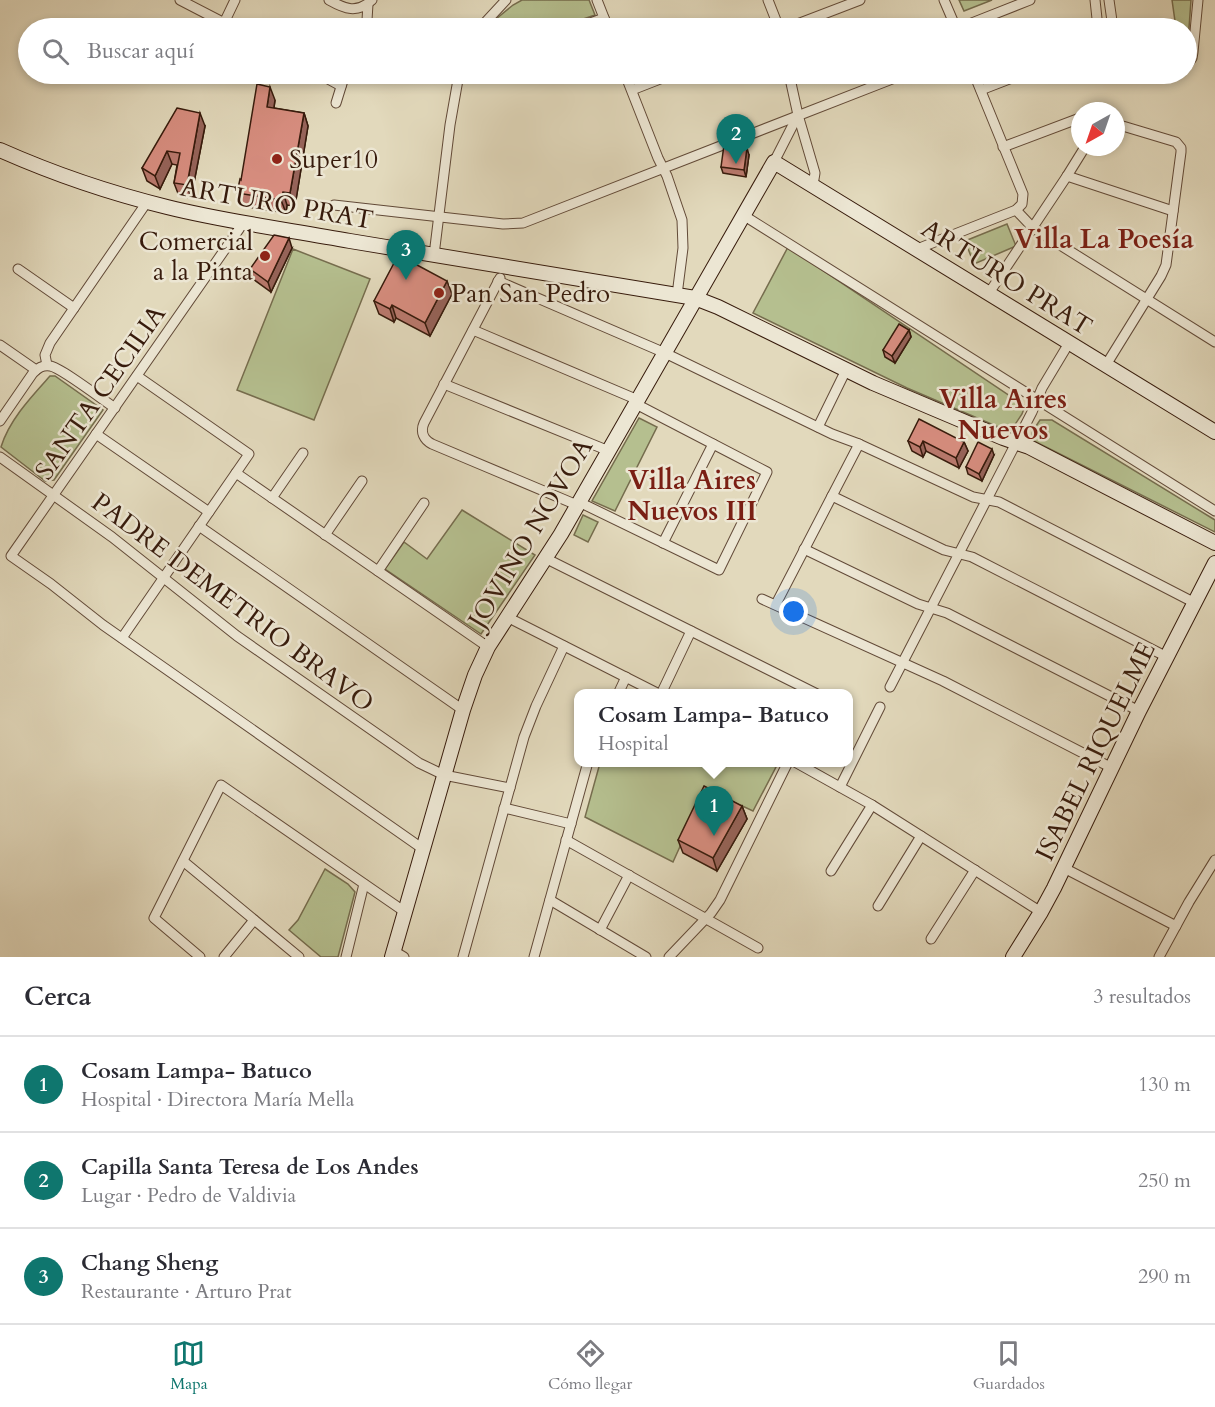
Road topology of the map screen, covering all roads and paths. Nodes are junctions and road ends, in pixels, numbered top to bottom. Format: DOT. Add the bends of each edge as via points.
graph roads {
  1 [pos="180,0"];
  2 [pos="236,0"];
  3 [pos="329,0"];
  4 [pos="506,0"];
  5 [pos="597,0"];
  6 [pos="768,0"];
  7 [pos="860,0"];
  8 [pos="944,0"];
  9 [pos="1030,0"];
  10 [pos="1095,0"];
  11 [pos="1109,0"];
  12 [pos="1198,0"];
  13 [pos="370,2"];
  14 [pos="214,18"];
  15 [pos="227,18"];
  16 [pos="367,18"];
  17 [pos="489,18"];
  18 [pos="604,18"];
  19 [pos="775,18"];
  20 [pos="814,18"];
  21 [pos="952,18"];
  22 [pos="983,18"];
  23 [pos="1097,18"];
  24 [pos="1112,18"];
  25 [pos="1196,18"];
  26 [pos="337,84"];
  27 [pos="457,84"];
  28 [pos="629,84"];
  29 [pos="647,84"];
  30 [pos="791,84"];
  31 [pos="879,84"];
  32 [pos="978,84"];
  33 [pos="996,84"];
  34 [pos="341,86"];
  35 [pos="632,90"];
  36 [pos="981,90"];
  37 [pos="336,103"];
  38 [pos="798,115"];
  39 [pos="1071,121"];
  40 [pos="1125,126"];
  41 [pos="1004,147"];
  42 [pos="0,150"];
  43 [pos="1079,156"];
  44 [pos="774,162"];
  45 [pos="663,168"];
  46 [pos="1067,176"];
  47 [pos="813,185"];
  48 [pos="147,202"];
  49 [pos="334,205"];
  50 [pos="1016,210"];
  51 [pos="1173,211"];
  52 [pos="743,215"];
  53 [pos="439,217"];
  54 [pos="244,222"];
  55 [pos="1033,228"];
  56 [pos="917,249"];
  57 [pos="434,255"];
  58 [pos="505,268"];
  59 [pos="18,269"];
  60 [pos="498,281"];
  61 [pos="989,293"];
  62 [pos="677,295"];
  63 [pos="695,298"];
  64 [pos="1147,300"];
  65 [pos="74,308"];
  66 [pos="473,330"];
  67 [pos="1215,342"];
  68 [pos="1069,343"];
  69 [pos="0,345"];
  70 [pos="666,353"];
  71 [pos="47,365"];
  72 [pos="1106,365"];
  73 [pos="36,370"];
  74 [pos="846,370"];
  75 [pos="137,376"];
  76 [pos="444,384"];
  77 [pos="1037,400"];
  78 [pos="637,402"];
  79 [pos="115,408"];
  80 [pos="0,421"];
  81 [pos="818,427"];
  82 [pos="1215,432"];
  83 [pos="96,434"];
  84 [pos="1016,443"];
  85 [pos="713,444"];
  86 [pos="859,444"];
  87 [pos="609,451"];
  88 [pos="303,453"];
  89 [pos="0,457"];
  90 [pos="236,473"];
  91 [pos="362,481"];
  92 [pos="54,495"];
  93 [pos="832,496"];
  94 [pos="272,498"];
  95 [pos="987,500"];
  96 [pos="424,503"];
  97 [pos="578,504"];
  98 [pos="1215,511"];
  99 [pos="208,512"];
  100 [pos="199,526"];
  101 [pos="325,535"];
  102 [pos="663,543"];
  103 [pos="1215,543"];
  104 [pos="804,549"];
  105 [pos="959,554"];
  106 [pos="546,558"];
  107 [pos="1215,563"];
  108 [pos="378,571"];
  109 [pos="164,578"];
  110 [pos="762,599"];
  111 [pos="1195,603"];
  112 [pos="776,604"];
  113 [pos="931,608"];
  114 [pos="507,617"];
  115 [pos="691,631"];
  116 [pos="122,638"];
  117 [pos="564,646"];
  118 [pos="488,647"];
  119 [pos="1167,657"];
  120 [pos="903,663"];
  121 [pos="626,677"];
  122 [pos="890,687"];
  123 [pos="620,689"];
  124 [pos="652,689"];
  125 [pos="662,689"];
  126 [pos="809,689"];
  127 [pos="880,707"];
  128 [pos="463,710"];
  129 [pos="1139,711"];
  130 [pos="853,761"];
  131 [pos="587,767"];
  132 [pos="786,767"];
  133 [pos="804,767"];
  134 [pos="850,767"];
  135 [pos="1112,768"];
  136 [pos="444,775"];
  137 [pos="840,787"];
  138 [pos="510,788"];
  139 [pos="872,805"];
  140 [pos="504,808"];
  141 [pos="571,824"];
  142 [pos="921,836"];
  143 [pos="566,840"];
  144 [pos="423,849"];
  145 [pos="1215,860"];
  146 [pos="183,861"];
  147 [pos="1064,868"];
  148 [pos="975,870"];
  149 [pos="831,871"];
  150 [pos="629,876"];
  151 [pos="364,884"];
  152 [pos="550,900"];
  153 [pos="878,906"];
  154 [pos="405,912"];
  155 [pos="1041,912"];
  156 [pos="705,919"];
  157 [pos="254,920"];
  158 [pos="1176,926"];
  159 [pos="600,930"];
  160 [pos="931,939"];
  161 [pos="758,948"];
  162 [pos="397,955"];
  163 [pos="201,957"];
  164 [pos="224,957"];
  165 [pos="299,957"];
  166 [pos="346,957"];
  167 [pos="463,957"];
  168 [pos="534,957"];
  169 [pos="646,957"];
  170 [pos="669,957"];
  171 [pos="1013,957"];
  172 [pos="1159,957"];
  1 -- 14 [label="street"];
  2 -- 15 [label="street"];
  3 -- 13 [label="street" via="350,9"];
  4 -- 17 [label="street"];
  5 -- 18 [label="street"];
  6 -- 19 [label="street"];
  7 -- 20 [label="street"];
  8 -- 21 [label="street"];
  9 -- 22 [label="street"];
  10 -- 23 [label="street"];
  11 -- 24 [label="street"];
  12 -- 25 [label="street"];
  13 -- 16 [label="street"];
  26 -- 34 [label="street"];
  27 -- 53 [label="street"];
  28 -- 35 [label="street"];
  29 -- 35 [label="street"];
  30 -- 38 [label="street"];
  31 -- 38 [label="street"];
  32 -- 36 [label="street"];
  33 -- 36 [label="street"];
  34 -- 37 [label="street"];
  35 -- 45 [label="street"];
  36 -- 41 [label="street"];
  38 -- 44 [label="street"];
  38 -- 45 [label="street"];
  38 -- 47 [label="street" via="814,173"];
  39 -- 41 [label="street"];
  40 -- 51 [label="street" via="1179,145"];
  41 -- 50 [label="street" via="1023,195"];
  42 -- 48 [label="main road, ARTURO PRAT" via="60,175"];
  43 -- 46 [label="street"];
  44 -- 47 [label="main road, ARTURO PRAT"];
  44 -- 52 [label="main road, JOVINO NOVOA"];
  45 -- 53 [label="street" via="523,223"];
  45 -- 62 [label="street" via="683,230"];
  46 -- 51 [label="street"];
  46 -- 55 [label="street"];
  47 -- 56 [label="main road, ARTURO PRAT"];
  48 -- 54 [label="main road, ARTURO PRAT"];
  48 -- 65 [label="street"];
  49 -- 53 [label="street"];
  50 -- 55 [label="street"];
  50 -- 56 [label="street"];
  51 -- 64 [label="street" via="1166,265"];
  52 -- 63 [label="main road, JOVINO NOVOA"];
  52 -- 77 [label="street"];
  53 -- 57 [label="street"];
  54 -- 57 [label="main road, ARTURO PRAT"];
  54 -- 75 [label="street, SANTA CECILIA"];
  55 -- 61 [label="street"];
  55 -- 64 [label="street"];
  56 -- 61 [label="main road, ARTURO PRAT"];
  57 -- 58 [label="main road, ARTURO PRAT"];
  58 -- 60 [label="street"];
  58 -- 62 [label="main road, ARTURO PRAT"];
  59 -- 65 [label="street"];
  60 -- 66 [label="street"];
  60 -- 70 [label="street"];
  61 -- 68 [label="main road, ARTURO PRAT"];
  62 -- 63 [label="main road, ARTURO PRAT"];
  63 -- 70 [label="main road, JOVINO NOVOA"];
  63 -- 74 [label="main road, ARTURO PRAT"];
  64 -- 67 [label="street"];
  64 -- 72 [label="street"];
  65 -- 71 [label="street" via="48,346"];
  66 -- 76 [label="street"];
  66 -- 78 [label="street"];
  68 -- 72 [label="main road, ARTURO PRAT"];
  68 -- 77 [label="street"];
  69 -- 73 [label="street"];
  70 -- 78 [label="main road, JOVINO NOVOA"];
  70 -- 81 [label="street"];
  71 -- 73 [label="street"];
  71 -- 79 [label="street"];
  72 -- 82 [label="main road, ARTURO PRAT"];
  73 -- 80 [label="street"];
  74 -- 81 [label="street"];
  74 -- 84 [label="main road, ARTURO PRAT"];
  75 -- 79 [label="street, SANTA CECILIA"];
  75 -- 90 [label="street" via="249,454"];
  76 -- 87 [label="street"];
  76 -- 97 [label="street" via="422,427 429,442"];
  77 -- 84 [label="street"];
  77 -- 98 [label="street"];
  78 -- 85 [label="street"];
  78 -- 87 [label="main road, JOVINO NOVOA"];
  79 -- 83 [label="street, SANTA CECILIA"];
  81 -- 86 [label="street"];
  83 -- 92 [label="street, SANTA CECILIA"];
  83 -- 99 [label="street"];
  84 -- 95 [label="street"];
  84 -- 103 [label="main road, ARTURO PRAT"];
  85 -- 102 [label="street"];
  85 -- 102 [label="street" via="767,472 719,570"];
  86 -- 93 [label="street"];
  86 -- 95 [label="street"];
  87 -- 97 [label="main road, JOVINO NOVOA"];
  88 -- 94 [label="street"];
  89 -- 92 [label="street, PADRE DEMETRIO BRAVO"];
  90 -- 94 [label="street"];
  90 -- 99 [label="street"];
  91 -- 101 [label="street"];
  92 -- 109 [label="street, PADRE DEMETRIO BRAVO"];
  92 -- 116 [label="street, SANTA CECILIA" via="11,556"];
  93 -- 104 [label="street"];
  93 -- 105 [label="street"];
  94 -- 101 [label="street"];
  95 -- 105 [label="street"];
  95 -- 111 [label="street" via="999,502"];
  96 -- 108 [label="street"];
  97 -- 102 [label="street"];
  97 -- 106 [label="main road, JOVINO NOVOA"];
  99 -- 100 [label="street"];
  100 -- 109 [label="street"];
  100 -- 128 [label="street"];
  101 -- 108 [label="street"];
  104 -- 112 [label="street"];
  104 -- 113 [label="street"];
  105 -- 113 [label="street"];
  105 -- 119 [label="street" via="972,557"];
  106 -- 114 [label="main road, JOVINO NOVOA"];
  106 -- 115 [label="street"];
  107 -- 111 [label="main road, ISABEL RIQUELME"];
  108 -- 118 [label="street"];
  109 -- 116 [label="street"];
  109 -- 136 [label="street, PADRE DEMETRIO BRAVO" via="237,636 409,757"];
  110 -- 112 [label="street"];
  111 -- 119 [label="main road, ISABEL RIQUELME"];
  112 -- 120 [label="street"];
  113 -- 120 [label="street"];
  113 -- 129 [label="street"];
  114 -- 117 [label="street"];
  114 -- 118 [label="main road, JOVINO NOVOA"];
  115 -- 125 [label="street"];
  115 -- 126 [label="street"];
  116 -- 144 [label="street"];
  117 -- 121 [label="street"];
  117 -- 138 [label="street" via="529,723"];
  118 -- 128 [label="main road, JOVINO NOVOA"];
  119 -- 129 [label="main road, ISABEL RIQUELME"];
  120 -- 122 [label="street"];
  120 -- 135 [label="street"];
  121 -- 123 [label="street"];
  121 -- 124 [label="street"];
  127 -- 130 [label="street"];
  128 -- 136 [label="main road, JOVINO NOVOA"];
  129 -- 135 [label="main road, ISABEL RIQUELME"];
  131 -- 141 [label="street"];
  132 -- 156 [label="street" via="720,900"];
  133 -- 137 [label="street"];
  134 -- 137 [label="street"];
  135 -- 147 [label="main road, ISABEL RIQUELME"];
  136 -- 138 [label="street, PADRE DEMETRIO BRAVO"];
  136 -- 144 [label="main road, JOVINO NOVOA"];
  137 -- 139 [label="street"];
  138 -- 140 [label="street"];
  139 -- 142 [label="street"];
  139 -- 149 [label="street"];
  140 -- 141 [label="street"];
  140 -- 167 [label="street"];
  141 -- 143 [label="street"];
  142 -- 148 [label="street"];
  142 -- 153 [label="street"];
  143 -- 150 [label="street"];
  143 -- 152 [label="street"];
  144 -- 154 [label="main road, JOVINO NOVOA"];
  145 -- 158 [label="street"];
  146 -- 151 [label="street" via="221,785"];
  146 -- 157 [label="street"];
  146 -- 163 [label="street" via="154,918"];
  147 -- 155 [label="main road, ISABEL RIQUELME"];
  147 -- 158 [label="street"];
  148 -- 155 [label="street"];
  148 -- 160 [label="street"];
  150 -- 156 [label="street"];
  150 -- 159 [label="street"];
  151 -- 154 [label="street"];
  151 -- 166 [label="street"];
  152 -- 159 [label="street"];
  152 -- 168 [label="street"];
  154 -- 162 [label="main road, JOVINO NOVOA"];
  155 -- 171 [label="main road, ISABEL RIQUELME"];
  156 -- 161 [label="street"];
  156 -- 170 [label="street"];
  157 -- 164 [label="street"];
  157 -- 165 [label="street"];
  158 -- 172 [label="street"];
  159 -- 169 [label="street"];
}
